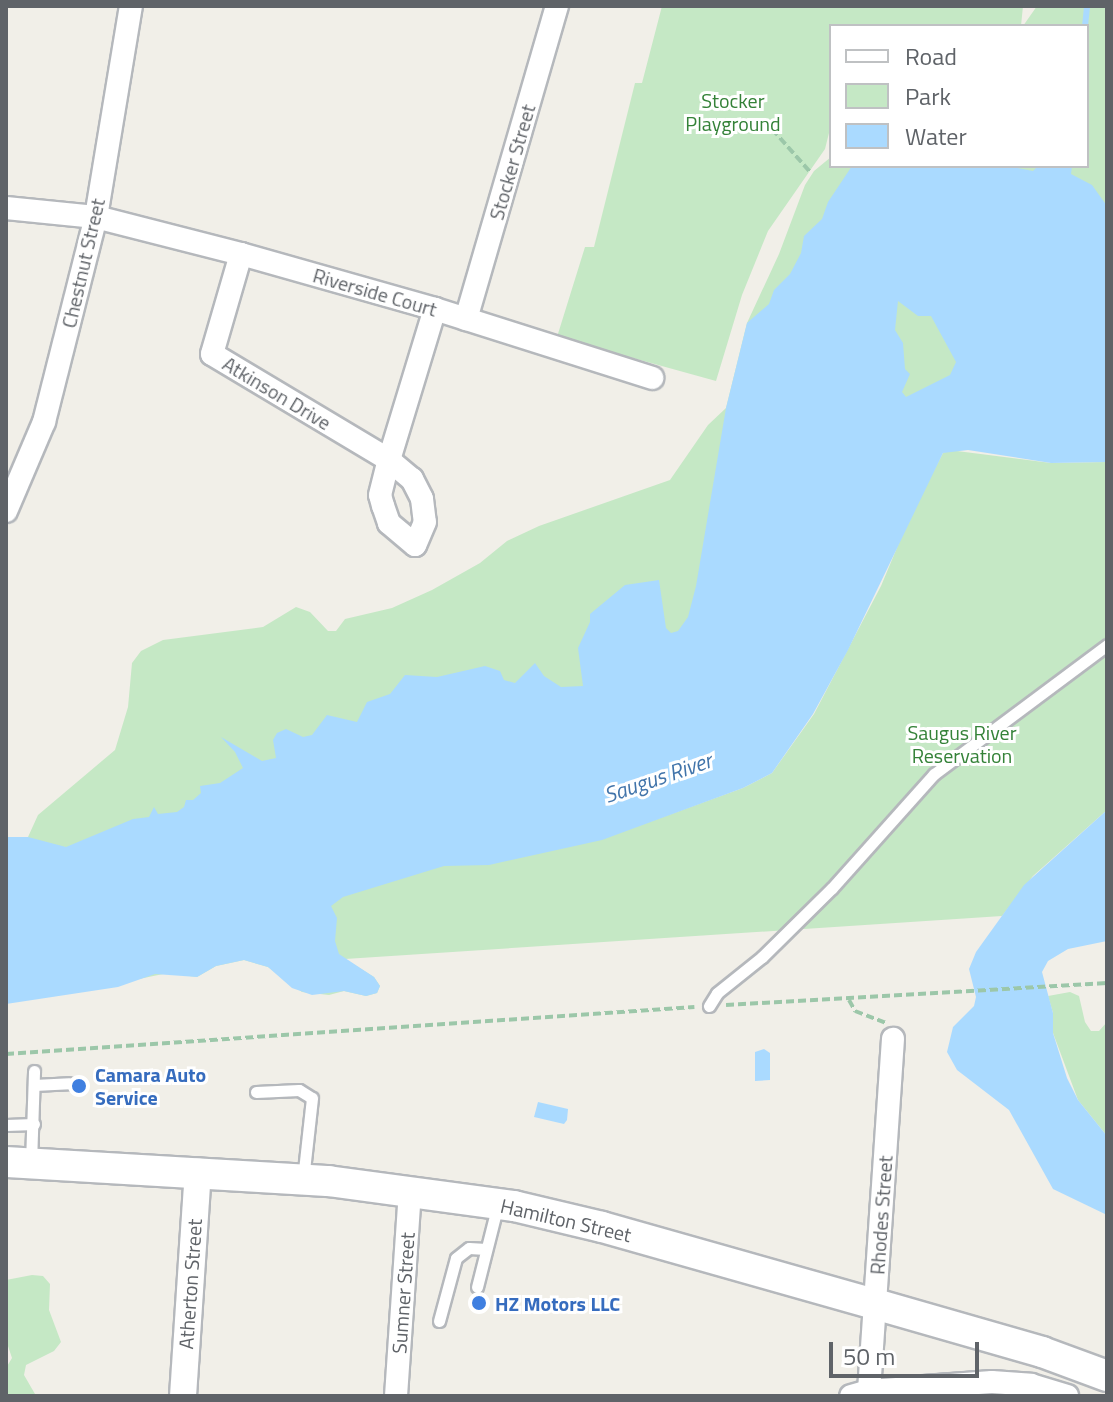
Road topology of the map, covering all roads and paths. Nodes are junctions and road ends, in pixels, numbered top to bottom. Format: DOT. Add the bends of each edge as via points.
graph roads {
  1 [pos="131,6"];
  2 [pos="557,6"];
  3 [pos="772,129"];
  4 [pos="811,173"];
  5 [pos="6,208"];
  6 [pos="96,217"];
  7 [pos="241,254"];
  8 [pos="435,309"];
  9 [pos="466,319"];
  10 [pos="652,378"];
  11 [pos="6,511"];
  12 [pos="1107,645"];
  13 [pos="1107,983"];
  14 [pos="849,1000"];
  15 [pos="709,1006"];
  16 [pos="893,1039"];
  17 [pos="6,1054"];
  18 [pos="34,1071"];
  19 [pos="69,1083"];
  20 [pos="34,1085"];
  21 [pos="256,1092"];
  22 [pos="34,1124"];
  23 [pos="6,1125"];
  24 [pos="18,1163"];
  25 [pos="198,1172"];
  26 [pos="303,1179"];
  27 [pos="410,1190"];
  28 [pos="498,1203"];
  29 [pos="486,1249"];
  30 [pos="477,1287"];
  31 [pos="875,1304"];
  32 [pos="439,1321"];
  33 [pos="1107,1376"];
  34 [pos="860,1393"];
  35 [pos="183,1396"];
  36 [pos="396,1396"];
  37 [pos="1067,1396"];
  1 -- 6 [label="street, Chestnut Street"];
  2 -- 9 [label="street, Stocker Street"];
  3 -- 4 [label="path"];
  5 -- 6 [label="street, Riverside Court"];
  6 -- 7 [label="street, Riverside Court"];
  6 -- 11 [label="street, Chestnut Street" via="44,422"];
  7 -- 8 [label="street, Riverside Court"];
  7 -- 8 [label="street, Atkinson Drive" via="212,354 389,460"];
  8 -- 9 [label="street, Riverside Court"];
  9 -- 10 [label="street, Riverside Court"];
  12 -- 15 [label="lane" via="934,774 832,888"];
  13 -- 14 [label="path"];
  14 -- 15 [label="path"];
  14 -- 16 [label="path" via="855,1011 887,1024"];
  15 -- 17 [label="path"];
  16 -- 31 [label="street, Rhodes Street"];
  18 -- 20 [label="lane"];
  19 -- 20 [label="lane"];
  20 -- 22 [label="lane"];
  21 -- 26 [label="lane" via="299,1090 312,1098"];
  22 -- 23 [label="lane"];
  22 -- 24 [label="lane"];
  24 -- 25 [label="main road, Hamilton Street"];
  25 -- 26 [label="main road, Hamilton Street"];
  25 -- 35 [label="street, Atherton Street"];
  26 -- 27 [label="main road, Hamilton Street"];
  27 -- 28 [label="main road, Hamilton Street"];
  27 -- 36 [label="street, Sumner Street"];
  28 -- 29 [label="lane"];
  28 -- 31 [label="main road, Hamilton Street"];
  29 -- 30 [label="lane"];
  29 -- 32 [label="lane" via="469,1248 456,1258"];
  31 -- 33 [label="main road, Hamilton Street"];
  31 -- 34 [label="street, Rhodes Street"];
  34 -- 37 [label="street" via="992,1382 1031,1385"];
}
